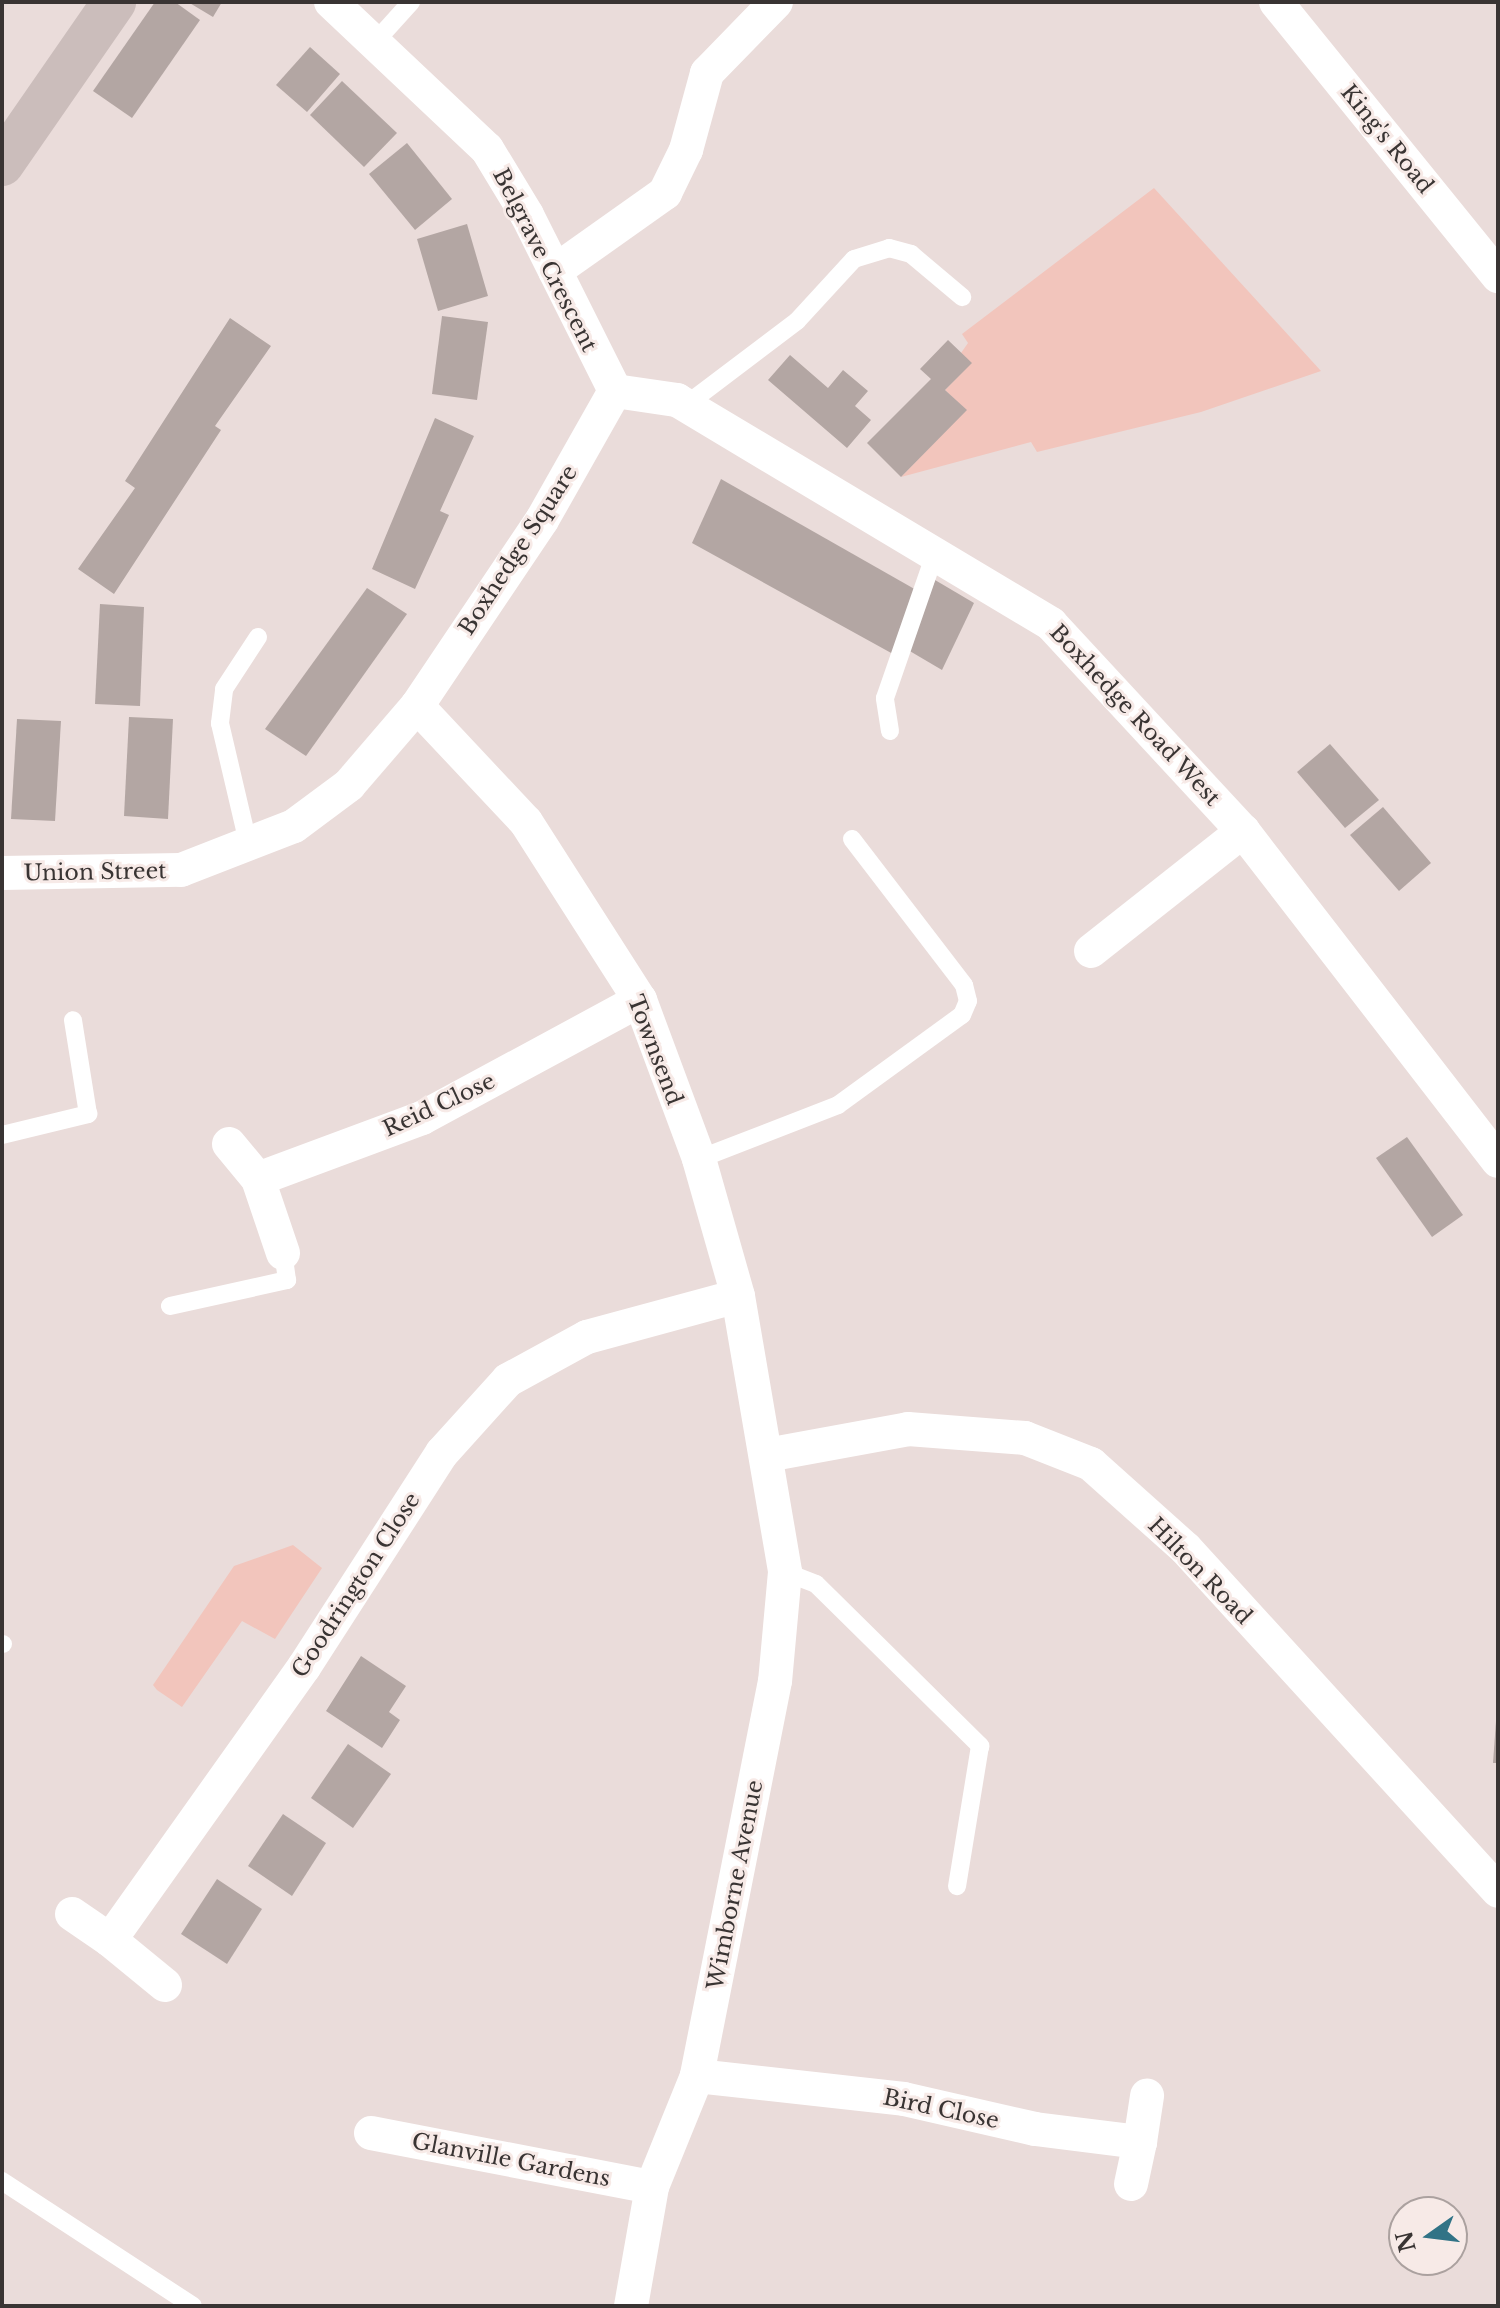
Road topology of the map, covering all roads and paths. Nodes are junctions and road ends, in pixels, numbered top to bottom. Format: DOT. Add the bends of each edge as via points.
graph roads {
  1 [pos="114,2"];
  2 [pos="331,2"];
  3 [pos="411,2"];
  4 [pos="776,2"];
  5 [pos="1276,2"];
  6 [pos="375,42"];
  7 [pos="2,164"];
  8 [pos="555,271"];
  9 [pos="1498,276"];
  10 [pos="962,297"];
  11 [pos="615,391"];
  12 [pos="686,405"];
  13 [pos="936,551"];
  14 [pos="258,637"];
  15 [pos="417,706"];
  16 [pos="890,731"];
  17 [pos="1243,831"];
  18 [pos="852,839"];
  19 [pos="249,847"];
  20 [pos="2,873"];
  21 [pos="1091,951"];
  22 [pos="640,1000"];
  23 [pos="73,1020"];
  24 [pos="2,1135"];
  25 [pos="229,1144"];
  26 [pos="699,1159"];
  27 [pos="1498,1161"];
  28 [pos="258,1179"];
  29 [pos="283,1253"];
  30 [pos="738,1296"];
  31 [pos="170,1306"];
  32 [pos="767,1455"];
  33 [pos="785,1572"];
  34 [pos="957,1886"];
  35 [pos="1498,1891"];
  36 [pos="72,1914"];
  37 [pos="110,1940"];
  38 [pos="165,1985"];
  39 [pos="697,2076"];
  40 [pos="1147,2096"];
  41 [pos="371,2133"];
  42 [pos="1140,2142"];
  43 [pos="2,2181"];
  44 [pos="1131,2184"];
  45 [pos="652,2187"];
  46 [pos="193,2306"];
  47 [pos="631,2306"];
  1 -- 7 [label="main road"];
  2 -- 6 [label="street, Belgrave Crescent"];
  3 -- 6 [label="lane"];
  4 -- 8 [label="street" via="707,73 686,150 665,193"];
  5 -- 9 [label="street, King's Road"];
  6 -- 8 [label="street, Belgrave Crescent" via="487,149"];
  8 -- 11 [label="street, Belgrave Crescent"];
  10 -- 12 [label="lane" via="911,254 889,248 854,259 797,321"];
  11 -- 12 [label="street, Boxhedge Road West"];
  11 -- 15 [label="street, Boxhedge Square" via="542,520"];
  12 -- 13 [label="street, Boxhedge Road West"];
  13 -- 16 [label="lane" via="885,698"];
  13 -- 17 [label="street, Boxhedge Road West" via="1051,624"];
  14 -- 19 [label="lane" via="224,689 220,723"];
  15 -- 19 [label="street, Union Street" via="349,785 294,826"];
  15 -- 22 [label="street, Townsend" via="526,822"];
  17 -- 21 [label="street"];
  17 -- 27 [label="street, Boxhedge Road West"];
  18 -- 26 [label="lane" via="964,985 968,1001 962,1015 838,1105"];
  19 -- 20 [label="street, Union Street" via="168,871"];
  22 -- 26 [label="street, Townsend"];
  22 -- 28 [label="street, Reid Close" via="422,1118"];
  23 -- 24 [label="lane" via="88,1114"];
  25 -- 28 [label="street"];
  26 -- 30 [label="street, Townsend"];
  28 -- 29 [label="street"];
  29 -- 31 [label="lane" via="287,1280"];
  30 -- 32 [label="street, Townsend"];
  30 -- 37 [label="street, Goodrington Close" via="587,1337 508,1380 442,1453 304,1667"];
  32 -- 33 [label="street, Wimborne Avenue"];
  32 -- 35 [label="street, Hilton Road" via="908,1429 1025,1438 1091,1464 1186,1549"];
  33 -- 34 [label="lane" via="816,1584 980,1746"];
  33 -- 39 [label="street, Wimborne Avenue" via="775,1681"];
  36 -- 37 [label="street"];
  37 -- 38 [label="street"];
  39 -- 42 [label="street, Bird Close" via="904,2099 1035,2129"];
  39 -- 45 [label="street, Wimborne Avenue"];
  40 -- 42 [label="street"];
  41 -- 45 [label="street, Glanville Gardens"];
  42 -- 44 [label="street"];
  43 -- 46 [label="lane"];
  45 -- 47 [label="street, Wimborne Avenue"];
}
